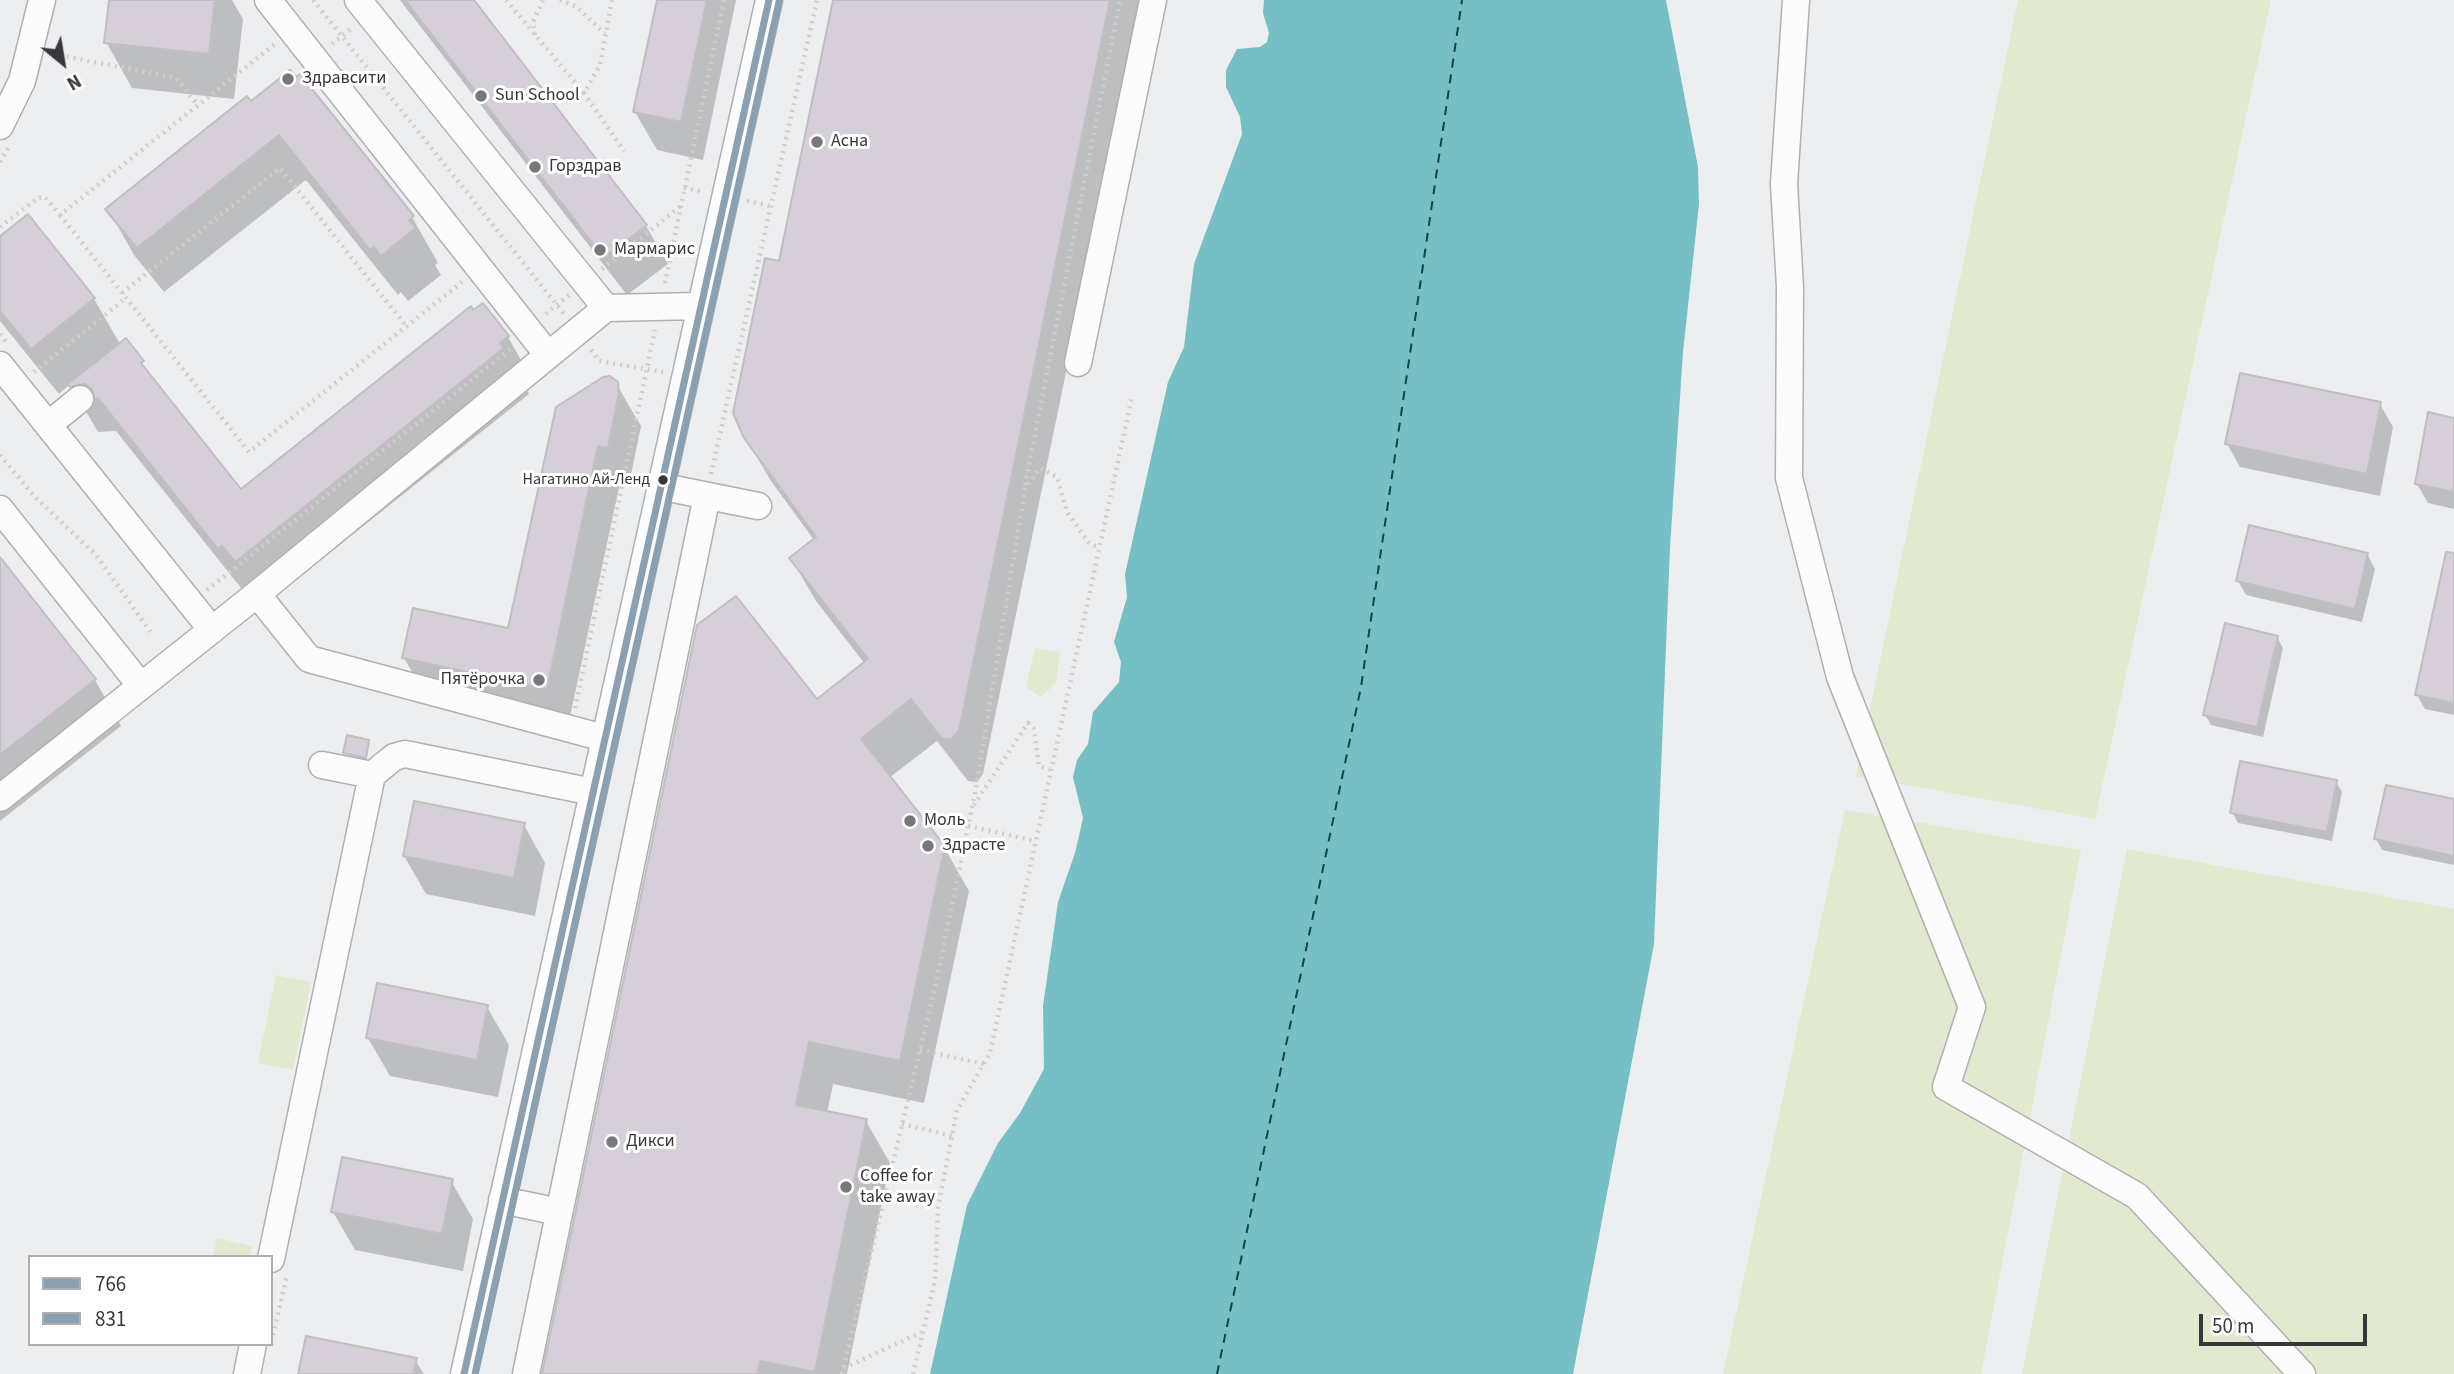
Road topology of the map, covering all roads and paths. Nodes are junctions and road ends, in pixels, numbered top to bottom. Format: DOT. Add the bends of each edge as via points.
graph roads {
  1 [pos="42,0"];
  2 [pos="268,0"];
  3 [pos="313,0"];
  4 [pos="506,0"];
  5 [pos="543,0"];
  6 [pos="560,0"];
  7 [pos="612,0"];
  8 [pos="724,0"];
  9 [pos="769,0"];
  10 [pos="817,0"];
  11 [pos="1120,0"];
  12 [pos="1153,0"];
  13 [pos="1796,0"];
  14 [pos="364,7"];
  15 [pos="293,30"];
  16 [pos="606,34"];
  17 [pos="535,35"];
  18 [pos="342,36"];
  19 [pos="50,54"];
  20 [pos="314,58"];
  21 [pos="584,93"];
  22 [pos="198,105"];
  23 [pos="0,126"];
  24 [pos="624,151"];
  25 [pos="682,205"];
  26 [pos="60,215"];
  27 [pos="0,227"];
  28 [pos="480,269"];
  29 [pos="598,272"];
  30 [pos="124,296"];
  31 [pos="660,306"];
  32 [pos="699,306"];
  33 [pos="606,308"];
  34 [pos="407,327"];
  35 [pos="527,329"];
  36 [pos="577,331"];
  37 [pos="548,355"];
  38 [pos="1078,363"];
  39 [pos="0,365"];
  40 [pos="646,369"];
  41 [pos="32,374"];
  42 [pos="77,396"];
  43 [pos="1132,397"];
  44 [pos="45,421"];
  45 [pos="0,455"];
  46 [pos="659,486"];
  47 [pos="1025,489"];
  48 [pos="707,496"];
  49 [pos="758,506"];
  50 [pos="0,509"];
  51 [pos="1100,548"];
  52 [pos="257,594"];
  53 [pos="190,603"];
  54 [pos="212,630"];
  55 [pos="152,634"];
  56 [pos="141,686"];
  57 [pos="570,729"];
  58 [pos="604,738"];
  59 [pos="322,765"];
  60 [pos="1051,770"];
  61 [pos="372,775"];
  62 [pos="593,792"];
  63 [pos="0,798"];
  64 [pos="972,808"];
  65 [pos="968,826"];
  66 [pos="1036,841"];
  67 [pos="920,1050"];
  68 [pos="984,1064"];
  69 [pos="902,1124"];
  70 [pos="952,1136"];
  71 [pos="502,1200"];
  72 [pos="559,1212"];
  73 [pos="279,1264"];
  74 [pos="273,1293"];
  75 [pos="923,1332"];
  76 [pos="261,1346"];
  77 [pos="842,1371"];
  78 [pos="247,1374"];
  79 [pos="464,1374"];
  80 [pos="526,1374"];
  81 [pos="913,1374"];
  82 [pos="2302,1374"];
  1 -- 23 [label="street" via="22,81"];
  2 -- 15 [label="street"];
  3 -- 18 [label="path"];
  4 -- 17 [label="path"];
  5 -- 17 [label="path" via="533,22"];
  6 -- 16 [label="path" via="577,7"];
  7 -- 16 [label="path"];
  8 -- 25 [label="path"];
  9 -- 32 [label="street"];
  10 -- 48 [label="path"];
  11 -- 47 [label="path"];
  12 -- 38 [label="street"];
  13 -- 82 [label="street" via="1784,184 1790,288 1789,478 1840,677 1972,1007 1946,1087 2137,1196"];
  14 -- 18 [label="path"];
  14 -- 33 [label="street"];
  15 -- 20 [label="street"];
  15 -- 22 [label="path"];
  16 -- 21 [label="path" via="600,65"];
  17 -- 21 [label="path"];
  18 -- 20 [label="path"];
  18 -- 36 [label="path"];
  19 -- 22 [label="path" via="176,78"];
  20 -- 28 [label="street"];
  21 -- 24 [label="path"];
  22 -- 26 [label="path"];
  25 -- 29 [label="path"];
  25 -- 31 [label="path"];
  26 -- 27 [label="path" via="45,197 38,198"];
  26 -- 30 [label="path"];
  28 -- 34 [label="path"];
  28 -- 35 [label="street"];
  30 -- 34 [label="path" via="249,452"];
  30 -- 34 [label="path" via="280,168"];
  30 -- 41 [label="path"];
  31 -- 32 [label="street"];
  31 -- 33 [label="street"];
  31 -- 40 [label="path"];
  32 -- 46 [label="street"];
  33 -- 36 [label="street"];
  35 -- 37 [label="street"];
  35 -- 53 [label="path" via="521,340"];
  36 -- 37 [label="street"];
  36 -- 40 [label="path" via="599,361"];
  37 -- 52 [label="street"];
  39 -- 44 [label="street"];
  40 -- 57 [label="path"];
  42 -- 44 [label="street"];
  43 -- 51 [label="path"];
  44 -- 53 [label="street"];
  45 -- 55 [label="path" via="34,496 96,555"];
  46 -- 48 [label="street"];
  46 -- 58 [label="street"];
  47 -- 51 [label="path" via="1040,468 1057,477 1067,512 1089,543"];
  47 -- 64 [label="path"];
  48 -- 49 [label="street"];
  48 -- 72 [label="street"];
  50 -- 56 [label="street"];
  51 -- 60 [label="path"];
  52 -- 54 [label="street"];
  52 -- 57 [label="street" via="310,659"];
  53 -- 54 [label="street"];
  54 -- 56 [label="street"];
  56 -- 63 [label="street"];
  57 -- 58 [label="street"];
  58 -- 62 [label="street"];
  59 -- 61 [label="street"];
  60 -- 64 [label="path" via="1039,766 1034,729 1028,723"];
  60 -- 66 [label="path"];
  61 -- 62 [label="street" via="405,754"];
  61 -- 73 [label="street"];
  62 -- 71 [label="street"];
  64 -- 65 [label="path"];
  65 -- 66 [label="path"];
  65 -- 67 [label="path"];
  66 -- 68 [label="path"];
  67 -- 68 [label="path"];
  67 -- 69 [label="path"];
  68 -- 70 [label="path" via="957,1110"];
  69 -- 70 [label="path"];
  69 -- 77 [label="path"];
  70 -- 75 [label="path" via="938,1208 935,1281"];
  71 -- 72 [label="street"];
  71 -- 79 [label="street"];
  72 -- 80 [label="street"];
  73 -- 74 [label="path"];
  75 -- 77 [label="path"];
  75 -- 81 [label="path"];
  76 -- 78 [label="street"];
}
